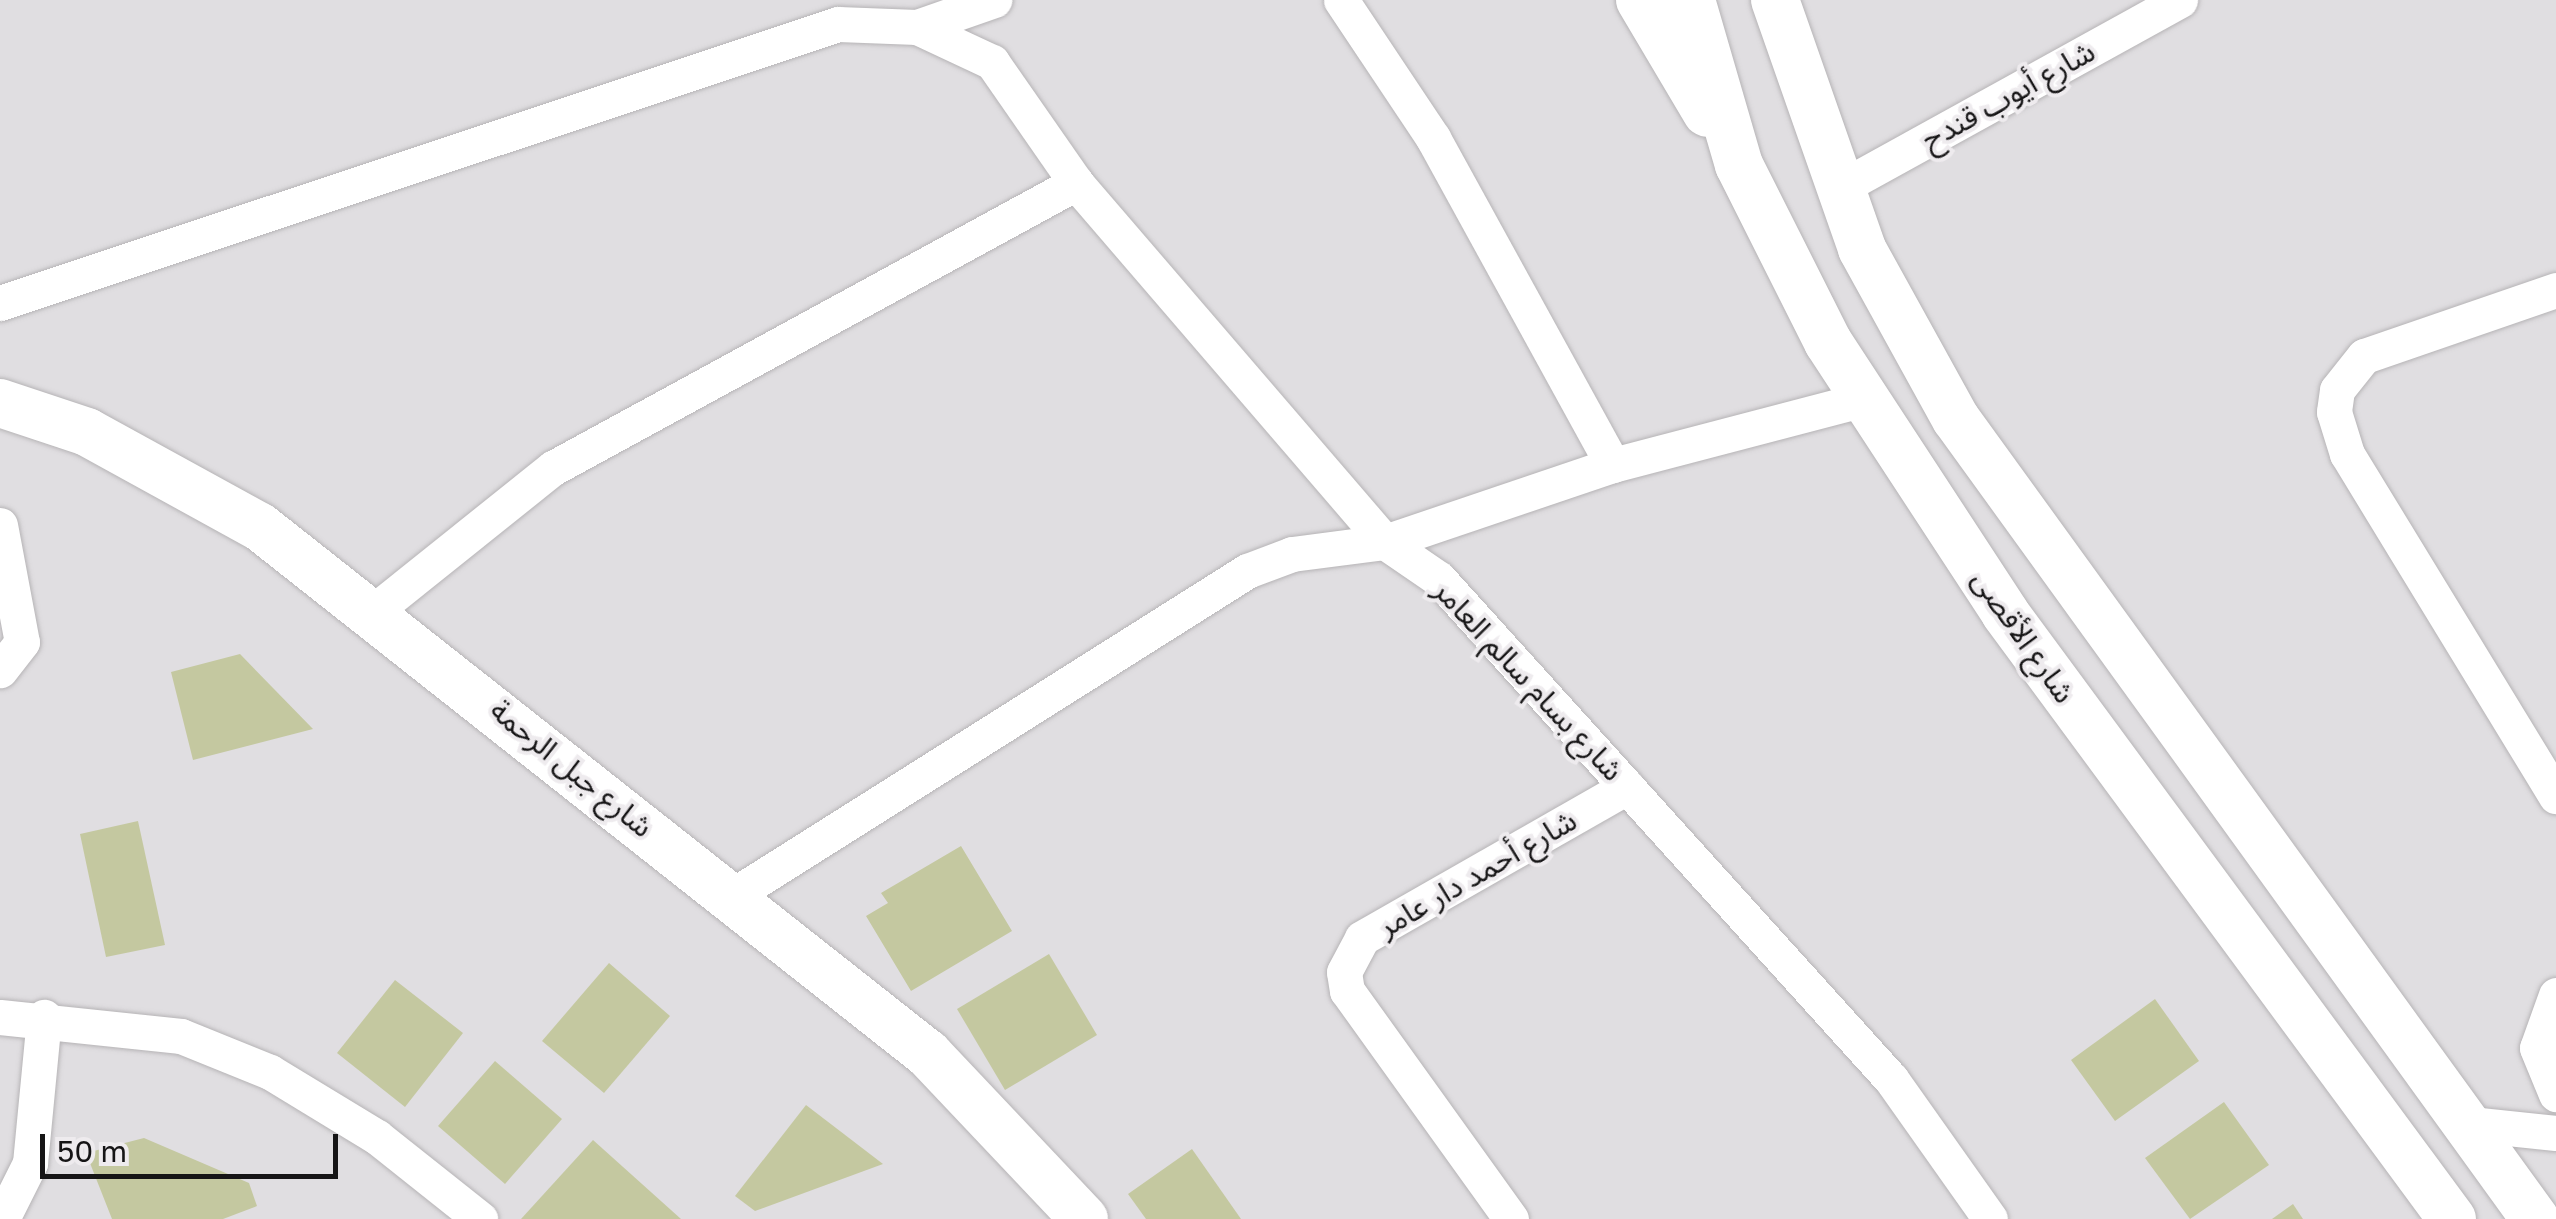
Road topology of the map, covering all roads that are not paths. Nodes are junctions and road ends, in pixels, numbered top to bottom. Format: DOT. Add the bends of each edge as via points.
graph roads {
  1 [pos="994,0"];
  2 [pos="1342,0"];
  3 [pos="1640,0"];
  4 [pos="1692,0"];
  5 [pos="1775,0"];
  6 [pos="2180,0"];
  7 [pos="917,26"];
  8 [pos="1740,164"];
  9 [pos="1076,182"];
  10 [pos="1836,190"];
  11 [pos="2556,290"];
  12 [pos="0,304"];
  13 [pos="1864,399"];
  14 [pos="0,403"];
  15 [pos="1613,465"];
  16 [pos="0,525"];
  17 [pos="1385,542"];
  18 [pos="368,616"];
  19 [pos="0,670"];
  20 [pos="1627,787"];
  21 [pos="2556,796"];
  22 [pos="732,896"];
  23 [pos="2556,995"];
  24 [pos="0,1017"];
  25 [pos="44,1017"];
  26 [pos="2556,1094"];
  27 [pos="2470,1124"];
  28 [pos="2556,1133"];
  29 [pos="2,1219"];
  30 [pos="480,1219"];
  31 [pos="1084,1219"];
  32 [pos="1511,1219"];
  33 [pos="1990,1219"];
  34 [pos="2452,1219"];
  35 [pos="2535,1219"];
  1 -- 7 [label="street"];
  2 -- 15 [label="street" via="1433,138"];
  3 -- 8 [label="main road"];
  4 -- 8 [label="main road, شارع الأقصى"];
  5 -- 10 [label="main road"];
  6 -- 10 [label="street, شارع أيوب قندح"];
  7 -- 9 [label="street, شارع بسام سالم العامر" via="992,62"];
  7 -- 12 [label="street" via="838,24"];
  8 -- 13 [label="main road, شارع الأقصى"];
  9 -- 17 [label="street, شارع بسام سالم العامر"];
  9 -- 18 [label="street" via="553,468"];
  10 -- 27 [label="main road" via="1956,419"];
  11 -- 21 [label="street" via="2364,356 2334,412 2346,454"];
  13 -- 15 [label="street"];
  13 -- 34 [label="main road, شارع الأقصى" via="2005,613"];
  14 -- 18 [label="main road, شارع جبل الرحمة" via="172,474 260,527"];
  15 -- 17 [label="street"];
  16 -- 19 [label="street" via="22,642"];
  17 -- 20 [label="street, شارع بسام سالم العامر" via="1440,579"];
  17 -- 22 [label="street" via="1292,554 1247,571"];
  18 -- 22 [label="main road, شارع جبل الرحمة"];
  20 -- 32 [label="street, شارع أحمد دار عامر" via="1362,938 1344,972 1347,991"];
  20 -- 33 [label="street, شارع بسام سالم العامر" via="1890,1079"];
  22 -- 31 [label="main road, شارع جبل الرحمة" via="928,1054"];
  23 -- 26 [label="street" via="2537,1048"];
  24 -- 25 [label="street"];
  25 -- 29 [label="street" via="30,1164"];
  25 -- 30 [label="street" via="181,1036 270,1072 377,1137"];
  27 -- 28 [label="street"];
  27 -- 35 [label="main road"];
}
